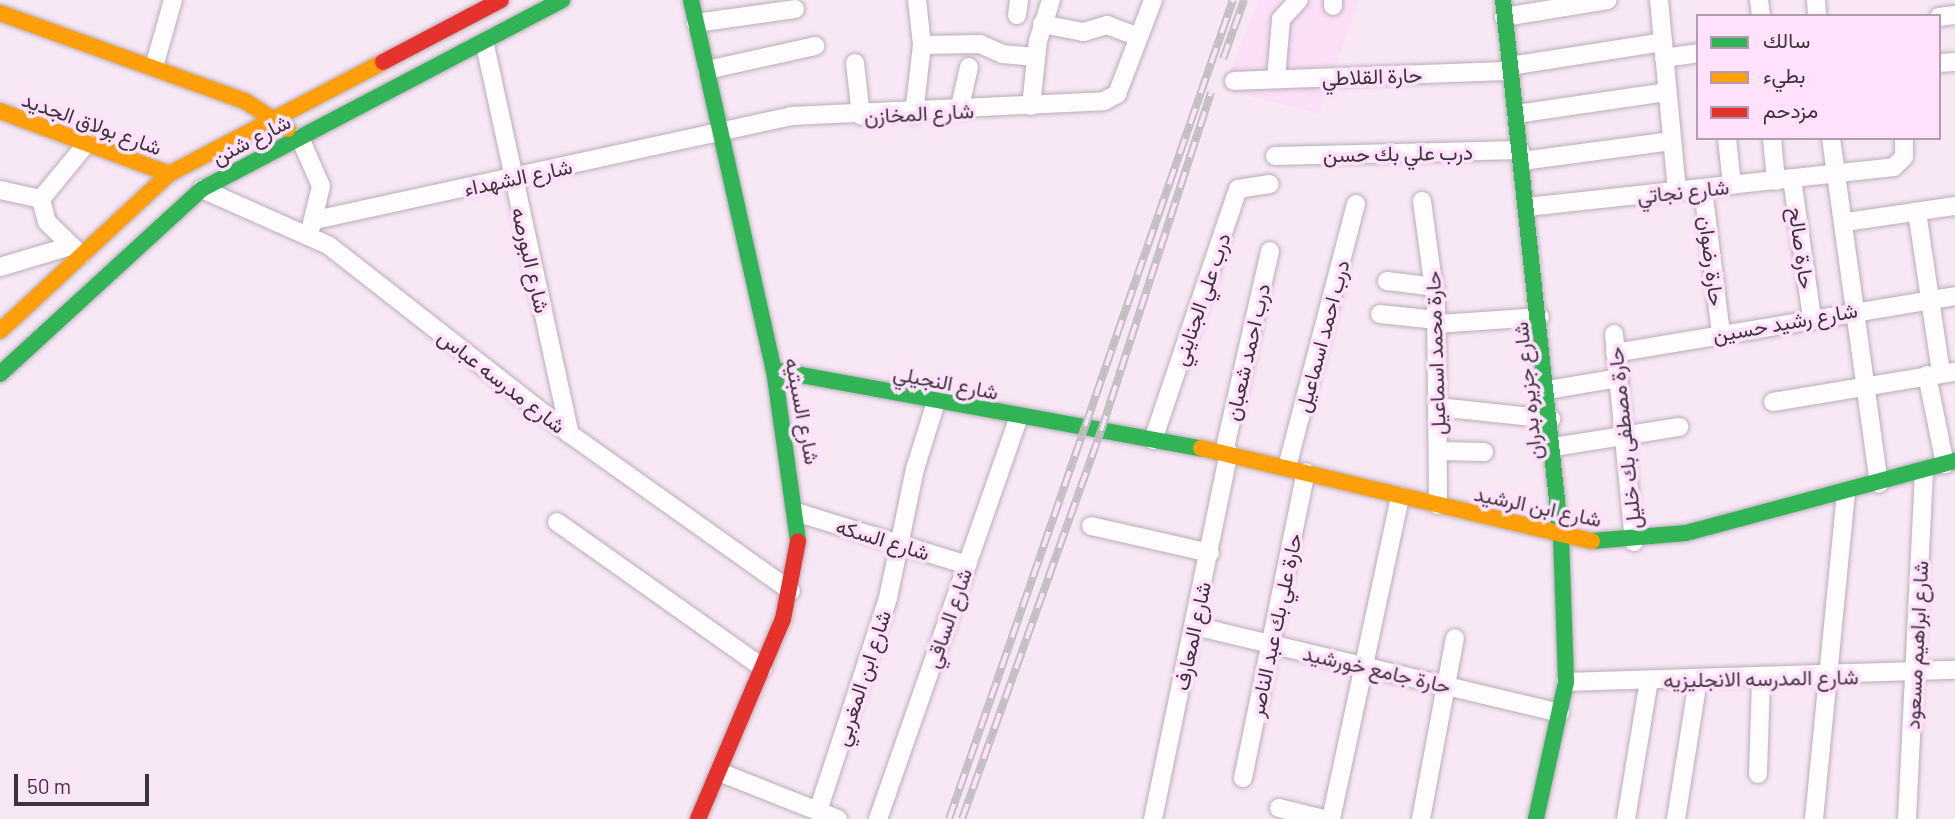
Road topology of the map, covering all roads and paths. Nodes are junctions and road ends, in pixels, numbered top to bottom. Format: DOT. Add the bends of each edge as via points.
graph roads {
  1 [pos="173,0"];
  2 [pos="501,0"];
  3 [pos="562,0"];
  4 [pos="691,0"];
  5 [pos="917,0"];
  6 [pos="1051,0"];
  7 [pos="1153,0"];
  8 [pos="1299,0"];
  9 [pos="1608,0"];
  10 [pos="1659,0"];
  11 [pos="795,9"];
  12 [pos="1504,9"];
  13 [pos="0,13"];
  14 [pos="696,23"];
  15 [pos="1042,24"];
  16 [pos="1139,37"];
  17 [pos="485,45"];
  18 [pos="922,45"];
  19 [pos="815,46"];
  20 [pos="1663,50"];
  21 [pos="1696,53"];
  22 [pos="1036,57"];
  23 [pos="855,63"];
  24 [pos="154,66"];
  25 [pos="969,68"];
  26 [pos="1511,69"];
  27 [pos="707,70"];
  28 [pos="1276,79"];
  29 [pos="1234,81"];
  30 [pos="1667,92"];
  31 [pos="1031,106"];
  32 [pos="0,111"];
  33 [pos="959,111"];
  34 [pos="914,114"];
  35 [pos="1516,114"];
  36 [pos="861,116"];
  37 [pos="275,119"];
  38 [pos="721,133"];
  39 [pos="300,138"];
  40 [pos="1727,140"];
  41 [pos="1773,140"];
  42 [pos="1831,140"];
  43 [pos="1904,140"];
  44 [pos="1672,141"];
  45 [pos="87,143"];
  46 [pos="1275,156"];
  47 [pos="1521,156"];
  48 [pos="169,174"];
  49 [pos="1839,174"];
  50 [pos="513,178"];
  51 [pos="1784,180"];
  52 [pos="1270,184"];
  53 [pos="1732,186"];
  54 [pos="202,188"];
  55 [pos="1703,188"];
  56 [pos="0,190"];
  57 [pos="1677,191"];
  58 [pos="41,199"];
  59 [pos="1422,201"];
  60 [pos="1356,204"];
  61 [pos="1955,206"];
  62 [pos="1527,207"];
  63 [pos="1917,212"];
  64 [pos="1846,222"];
  65 [pos="311,227"];
  66 [pos="76,251"];
  67 [pos="1270,251"];
  68 [pos="0,267"];
  69 [pos="1387,281"];
  70 [pos="1434,287"];
  71 [pos="1955,296"];
  72 [pos="1930,299"];
  73 [pos="1856,310"];
  74 [pos="1380,314"];
  75 [pos="1540,317"];
  76 [pos="1812,317"];
  77 [pos="1437,322"];
  78 [pos="0,331"];
  79 [pos="1720,333"];
  80 [pos="1614,344"];
  81 [pos="3,365"];
  82 [pos="774,370"];
  83 [pos="1941,373"];
  84 [pos="1618,378"];
  85 [pos="1864,384"];
  86 [pos="1548,390"];
  87 [pos="936,402"];
  88 [pos="1773,402"];
  89 [pos="1438,407"];
  90 [pos="1019,417"];
  91 [pos="1551,419"];
  92 [pos="1679,427"];
  93 [pos="1111,433"];
  94 [pos="570,434"];
  95 [pos="1623,436"];
  96 [pos="1153,440"];
  97 [pos="1554,447"];
  98 [pos="1226,452"];
  99 [pos="1437,452"];
  100 [pos="1484,452"];
  101 [pos="1950,463"];
  102 [pos="1287,467"];
  103 [pos="1924,471"];
  104 [pos="1306,472"];
  105 [pos="1879,484"];
  106 [pos="1846,494"];
  107 [pos="1400,496"];
  108 [pos="1438,505"];
  109 [pos="799,513"];
  110 [pos="557,522"];
  111 [pos="1091,526"];
  112 [pos="1561,537"];
  113 [pos="1634,542"];
  114 [pos="901,544"];
  115 [pos="1210,553"];
  116 [pos="967,565"];
  117 [pos="791,591"];
  118 [pos="1195,626"];
  119 [pos="1455,638"];
  120 [pos="1271,644"];
  121 [pos="1365,666"];
  122 [pos="763,668"];
  123 [pos="1955,670"];
  124 [pos="1917,674"];
  125 [pos="1833,677"];
  126 [pos="1761,678"];
  127 [pos="1649,680"];
  128 [pos="1698,680"];
  129 [pos="1566,682"];
  130 [pos="1445,685"];
  131 [pos="1560,713"];
  132 [pos="719,772"];
  133 [pos="1758,774"];
  134 [pos="1243,778"];
  135 [pos="1279,808"];
  136 [pos="818,811"];
  137 [pos="1313,818"];
  138 [pos="698,819"];
  139 [pos="838,819"];
  140 [pos="878,819"];
  141 [pos="1153,819"];
  142 [pos="1331,819"];
  143 [pos="1421,819"];
  144 [pos="1536,819"];
  145 [pos="1626,819"];
  146 [pos="1676,819"];
  147 [pos="1814,819"];
  148 [pos="1906,819"];
  1 -- 24 [label="street"];
  2 -- 37 [label="street, شارع شنن"];
  3 -- 17 [label="street, شارع شنن"];
  4 -- 14 [label="street, شارع السبتيه"];
  5 -- 18 [label="street"];
  6 -- 15 [label="street"];
  7 -- 16 [label="street"];
  8 -- 28 [label="street" via="1281,19"];
  9 -- 12 [label="street"];
  10 -- 20 [label="street"];
  11 -- 14 [label="street"];
  12 -- 26 [label="street, شارع جزيره بدران"];
  13 -- 24 [label="street"];
  14 -- 27 [label="street, شارع السبتيه"];
  15 -- 16 [label="street" via="1083,32 1107,25"];
  15 -- 22 [label="street"];
  16 -- 31 [label="street, شارع المخازن" via="1117,94 1104,101"];
  17 -- 39 [label="street, شارع شنن"];
  17 -- 50 [label="street, شارع البورصه"];
  18 -- 22 [label="street" via="980,44 1002,54"];
  18 -- 34 [label="street"];
  19 -- 27 [label="street"];
  20 -- 21 [label="street, حارة القلاطي"];
  20 -- 26 [label="street, حارة القلاطي"];
  20 -- 30 [label="street"];
  22 -- 31 [label="street"];
  23 -- 36 [label="street"];
  24 -- 37 [label="street"];
  25 -- 33 [label="street"];
  26 -- 28 [label="street, حارة القلاطي"];
  26 -- 35 [label="street, شارع جزيره بدران"];
  27 -- 38 [label="street, شارع السبتيه"];
  28 -- 29 [label="street, حارة القلاطي"];
  30 -- 35 [label="street"];
  30 -- 44 [label="street"];
  31 -- 33 [label="street, شارع المخازن"];
  32 -- 45 [label="street, شارع بولاق الجديد"];
  33 -- 34 [label="street, شارع المخازن"];
  34 -- 36 [label="street, شارع المخازن"];
  35 -- 47 [label="street, شارع جزيره بدران"];
  36 -- 38 [label="street, شارع المخازن" via="791,116"];
  37 -- 39 [label="street"];
  37 -- 48 [label="street, شارع شنن"];
  38 -- 50 [label="street, شارع الشهداء"];
  38 -- 82 [label="street, شارع السبتيه"];
  39 -- 54 [label="street, شارع شنن"];
  39 -- 65 [label="street" via="321,186"];
  40 -- 53 [label="street"];
  41 -- 51 [label="street, حارة صالح"];
  42 -- 49 [label="street"];
  43 -- 49 [label="street, شارع نجاتي" via="1901,163"];
  44 -- 47 [label="street, درب علي بك حسن"];
  44 -- 57 [label="street"];
  45 -- 48 [label="street, شارع بولاق الجديد"];
  45 -- 58 [label="street"];
  46 -- 47 [label="street, درب علي بك حسن"];
  47 -- 62 [label="street, شارع جزيره بدران"];
  48 -- 66 [label="street, شارع شنن"];
  49 -- 51 [label="street, شارع نجاتي"];
  49 -- 64 [label="street"];
  50 -- 65 [label="street, شارع الشهداء"];
  50 -- 94 [label="street, شارع البورصه"];
  51 -- 53 [label="street, شارع نجاتي"];
  51 -- 76 [label="street, حارة صالح"];
  52 -- 96 [label="street, درب علي الجنايني" via="1238,189"];
  53 -- 55 [label="street, شارع نجاتي"];
  54 -- 65 [label="street, شارع مدرسه عباس"];
  54 -- 81 [label="street, شارع شنن"];
  55 -- 57 [label="street, شارع نجاتي"];
  55 -- 79 [label="street, حارة رضوان"];
  56 -- 58 [label="street"];
  57 -- 62 [label="street, شارع نجاتي"];
  58 -- 66 [label="street" via="47,222"];
  59 -- 70 [label="street, حارة محمد اسماعيل"];
  60 -- 102 [label="street, درب احمد اسماعيل"];
  61 -- 63 [label="street"];
  62 -- 75 [label="street, شارع جزيره بدران"];
  63 -- 64 [label="street"];
  63 -- 72 [label="street"];
  64 -- 73 [label="street"];
  65 -- 94 [label="street, شارع مدرسه عباس"];
  66 -- 68 [label="street"];
  66 -- 78 [label="street, شارع شنن"];
  67 -- 98 [label="street, درب احمد شعبان"];
  69 -- 70 [label="street"];
  70 -- 77 [label="street, حارة محمد اسماعيل"];
  71 -- 72 [label="street, شارع رشيد حسين"];
  72 -- 73 [label="street, شارع رشيد حسين"];
  72 -- 83 [label="street"];
  73 -- 76 [label="street, شارع رشيد حسين"];
  73 -- 85 [label="street"];
  74 -- 77 [label="street"];
  75 -- 77 [label="street"];
  75 -- 86 [label="street, شارع جزيره بدران"];
  76 -- 79 [label="street, شارع رشيد حسين"];
  77 -- 89 [label="street, حارة محمد اسماعيل"];
  79 -- 80 [label="street, شارع رشيد حسين"];
  80 -- 84 [label="street, حارة مصطفى بك خليل"];
  82 -- 87 [label="street, شارع النجيلي"];
  82 -- 109 [label="street, شارع السبتيه"];
  83 -- 85 [label="street"];
  83 -- 101 [label="street"];
  84 -- 86 [label="street"];
  84 -- 95 [label="street, حارة مصطفى بك خليل"];
  85 -- 88 [label="street"];
  85 -- 105 [label="street"];
  86 -- 91 [label="street, شارع جزيره بدران"];
  87 -- 90 [label="street, شارع النجيلي"];
  87 -- 114 [label="street, شارع ابن المغربي" via="915,468"];
  89 -- 91 [label="street"];
  89 -- 99 [label="street, حارة محمد اسماعيل"];
  90 -- 93 [label="street, شارع النجيلي"];
  90 -- 116 [label="street, شارع الساقي"];
  91 -- 97 [label="street, شارع جزيره بدران"];
  92 -- 95 [label="street"];
  93 -- 96 [label="street, شارع ابن الرشيد"];
  94 -- 117 [label="street, شارع مدرسه عباس"];
  95 -- 97 [label="street"];
  95 -- 113 [label="street, حارة مصطفى بك خليل"];
  96 -- 98 [label="street, شارع ابن الرشيد"];
  97 -- 112 [label="street, شارع جزيره بدران"];
  98 -- 102 [label="street, شارع ابن الرشيد"];
  98 -- 115 [label="street, شارع المعارف"];
  99 -- 100 [label="street"];
  99 -- 108 [label="street, حارة محمد اسماعيل"];
  101 -- 103 [label="street, شارع ابن الرشيد"];
  102 -- 104 [label="street, شارع ابن الرشيد"];
  103 -- 105 [label="street, شارع ابن الرشيد"];
  103 -- 124 [label="street, شارع ابراهيم مسعود"];
  104 -- 107 [label="street, شارع ابن الرشيد"];
  104 -- 120 [label="street, حارة علي بك عبد الناصر"];
  105 -- 106 [label="street, شارع ابن الرشيد"];
  106 -- 113 [label="street, شارع ابن الرشيد"];
  106 -- 125 [label="street"];
  107 -- 108 [label="street, شارع ابن الرشيد"];
  107 -- 121 [label="street"];
  108 -- 112 [label="street, شارع ابن الرشيد"];
  109 -- 114 [label="street, شارع السكه"];
  109 -- 117 [label="street, شارع السبتيه"];
  110 -- 122 [label="street"];
  111 -- 115 [label="street"];
  112 -- 113 [label="street, شارع ابن الرشيد"];
  112 -- 129 [label="street, شارع جزيره بدران"];
  114 -- 116 [label="street, شارع السكه"];
  114 -- 136 [label="street, شارع ابن المغربي"];
  115 -- 118 [label="street, شارع المعارف"];
  116 -- 140 [label="street, شارع الساقي"];
  117 -- 122 [label="street, شارع السبتيه"];
  118 -- 120 [label="street, حارة جامع خورشيد"];
  118 -- 141 [label="street, شارع المعارف"];
  119 -- 130 [label="street"];
  120 -- 121 [label="street, حارة جامع خورشيد"];
  120 -- 134 [label="street, حارة علي بك عبد الناصر"];
  121 -- 130 [label="street, حارة جامع خورشيد"];
  121 -- 142 [label="street"];
  122 -- 132 [label="street, شارع السبتيه"];
  123 -- 124 [label="street, شارع المدرسه الانجليزيه"];
  124 -- 125 [label="street, شارع المدرسه الانجليزيه"];
  124 -- 148 [label="street, شارع ابراهيم مسعود"];
  125 -- 126 [label="street, شارع المدرسه الانجليزيه"];
  125 -- 147 [label="street"];
  126 -- 128 [label="street, شارع المدرسه الانجليزيه"];
  126 -- 133 [label="street"];
  127 -- 128 [label="street, شارع المدرسه الانجليزيه"];
  127 -- 129 [label="street, شارع المدرسه الانجليزيه"];
  127 -- 145 [label="street"];
  128 -- 146 [label="street"];
  129 -- 131 [label="street, شارع جزيره بدران"];
  130 -- 131 [label="street, حارة جامع خورشيد"];
  130 -- 143 [label="street"];
  131 -- 144 [label="street, شارع جزيره بدران"];
  132 -- 136 [label="street"];
  132 -- 138 [label="street, شارع السبتيه"];
  135 -- 137 [label="street"];
  136 -- 139 [label="street"];
}
